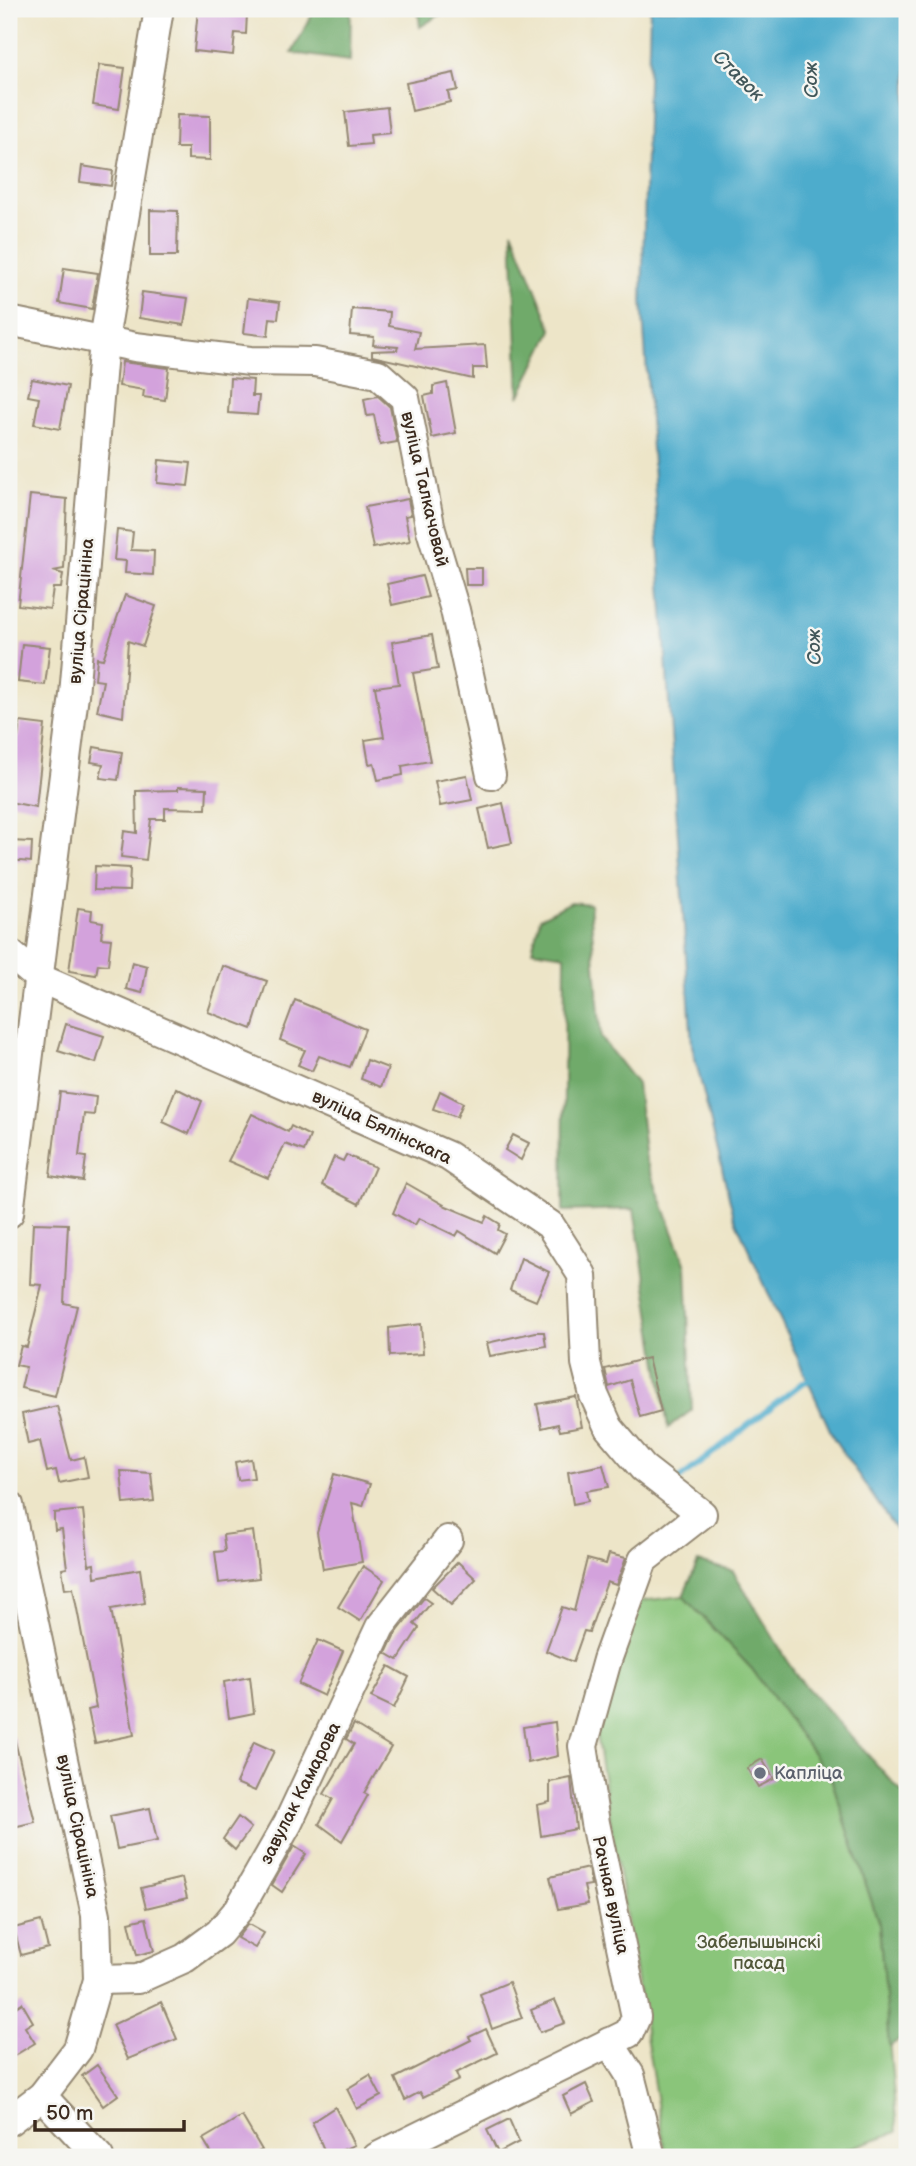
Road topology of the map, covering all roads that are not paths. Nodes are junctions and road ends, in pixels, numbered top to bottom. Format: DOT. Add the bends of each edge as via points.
graph roads {
  1 [pos="159,9"];
  2 [pos="9,321"];
  3 [pos="104,340"];
  4 [pos="491,775"];
  5 [pos="9,953"];
  6 [pos="39,978"];
  7 [pos="15,1107"];
  8 [pos="9,1213"];
  9 [pos="9,1505"];
  10 [pos="702,1514"];
  11 [pos="448,1540"];
  12 [pos="98,1980"];
  13 [pos="609,2042"];
  14 [pos="42,2096"];
  15 [pos="9,2120"];
  16 [pos="99,2157"];
  17 [pos="377,2157"];
  18 [pos="651,2157"];
  1 -- 3 [label="street, вуліца Сірацініна"];
  2 -- 3 [label="street, вуліца Талкачовай"];
  3 -- 4 [label="street, вуліца Талкачовай" via="378,373 405,398 430,530 455,610"];
  3 -- 6 [label="street, вуліца Сірацініна" via="74,695"];
  5 -- 6 [label="street, вуліца Бялінскага"];
  6 -- 7 [label="street, вуліца Сірацініна"];
  6 -- 10 [label="street, вуліца Бялінскага" via="448,1156 550,1225 582,1275 586,1363 608,1428 643,1468"];
  7 -- 8 [label="street, вуліца Сірацініна"];
  9 -- 12 [label="street, вуліца Сірацініна" via="96,1915"];
  10 -- 13 [label="street, Рачная вуліца" via="643,1560 607,1660 583,1746 636,2017 629,2033"];
  11 -- 12 [label="street, завулак Камарова" via="380,1627 288,1823 239,1909 219,1933 185,1958 138,1979"];
  12 -- 14 [label="street, вуліца Сірацініна" via="78,2049"];
  13 -- 17 [label="street, Рачная вуліца"];
  13 -- 18 [label="street" via="630,2075"];
  14 -- 15 [label="street, вуліца Сірацініна"];
  14 -- 16 [label="street"];
}
